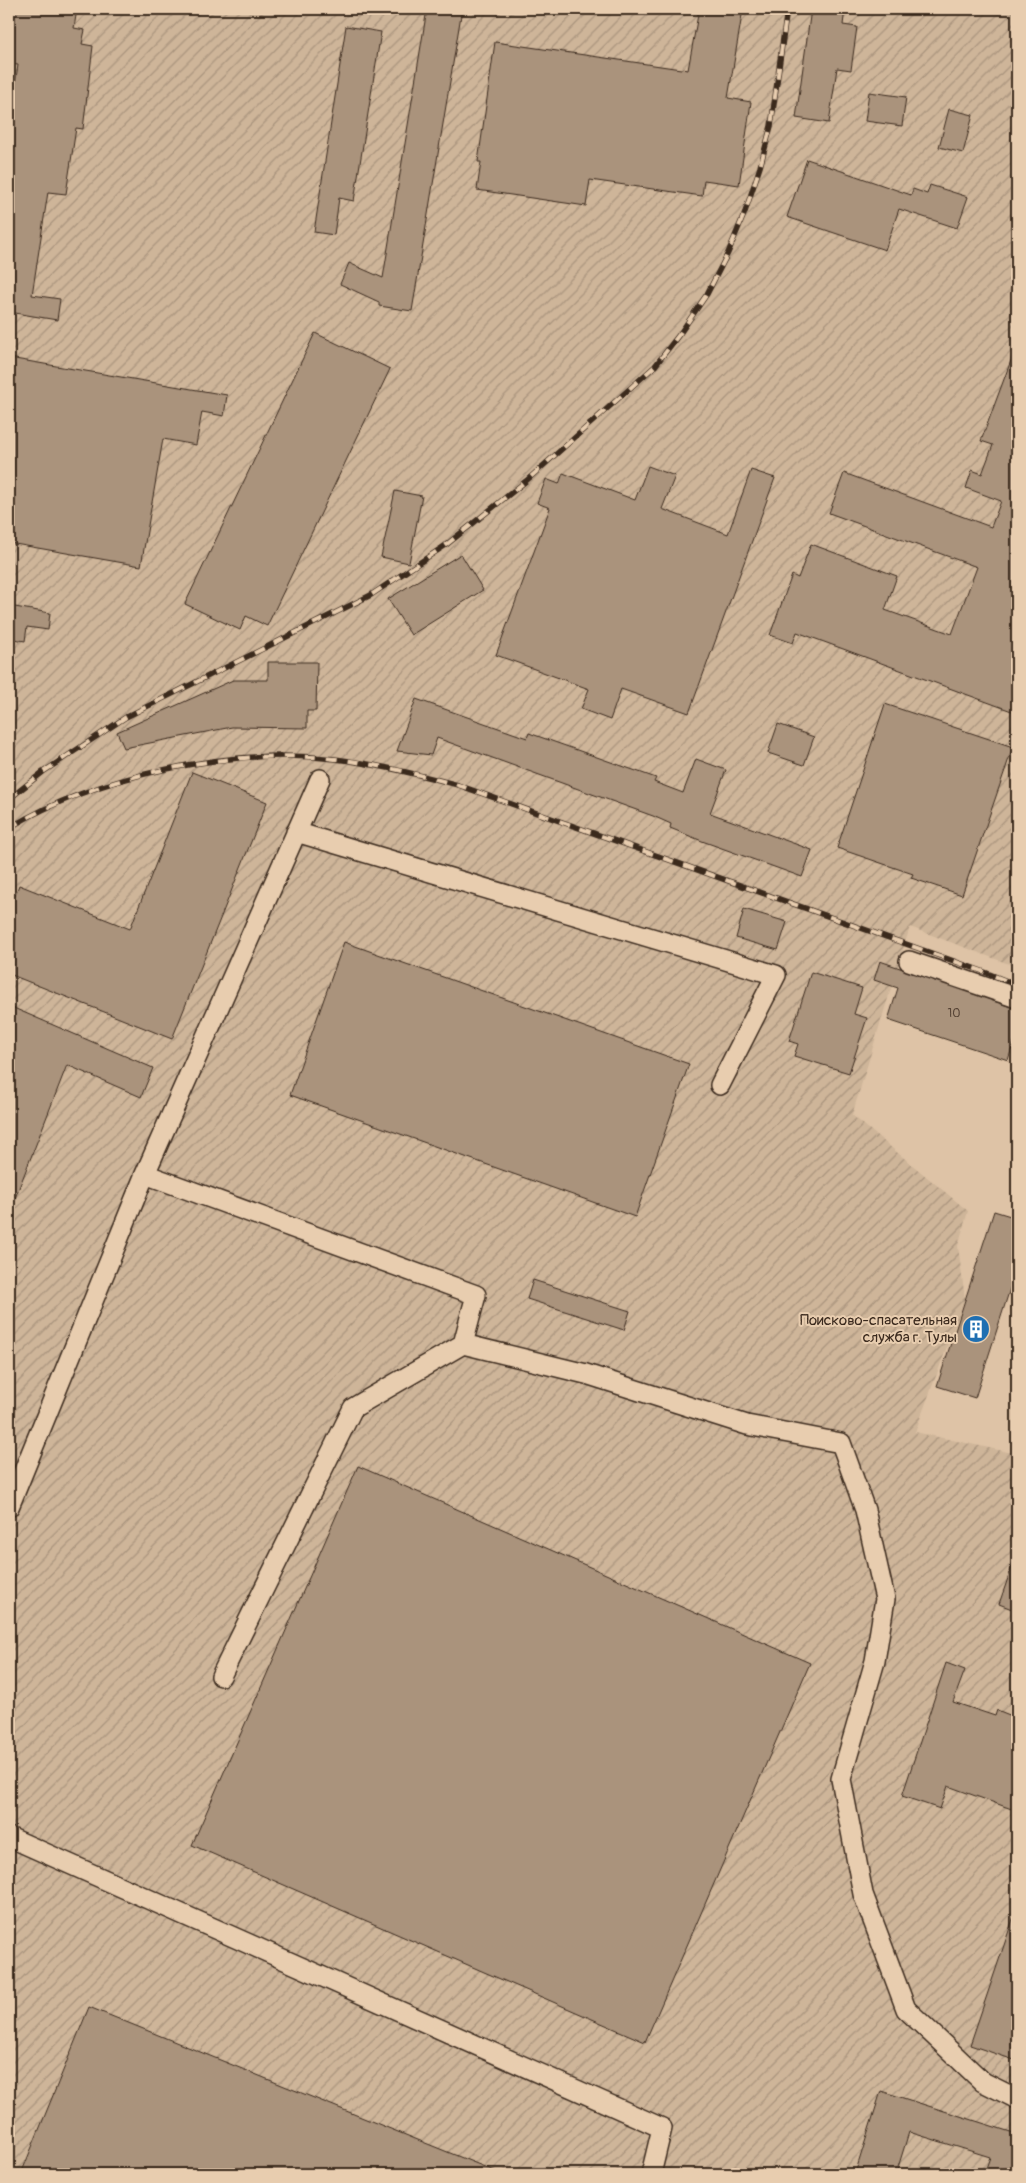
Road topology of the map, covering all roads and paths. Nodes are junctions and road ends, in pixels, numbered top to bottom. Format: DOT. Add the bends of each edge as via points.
graph roads {
  1 [pos="320,779"];
  2 [pos="296,832"];
  3 [pos="910,961"];
  4 [pos="1017,998"];
  5 [pos="720,1085"];
  6 [pos="145,1174"];
  7 [pos="463,1344"];
  8 [pos="9,1507"];
  9 [pos="221,1676"];
  10 [pos="9,1837"];
  11 [pos="1017,2098"];
  12 [pos="651,2174"];
  1 -- 2 [label="lane"];
  2 -- 5 [label="lane" via="776,975"];
  2 -- 6 [label="lane"];
  3 -- 4 [label="lane"];
  6 -- 7 [label="lane" via="476,1295"];
  6 -- 8 [label="lane"];
  7 -- 9 [label="lane" via="352,1408"];
  7 -- 11 [label="lane" via="586,1374 748,1425 841,1443 865,1510 885,1599 875,1661 841,1779 863,1894 906,2009 983,2082"];
  10 -- 12 [label="lane" via="662,2128"];
}
